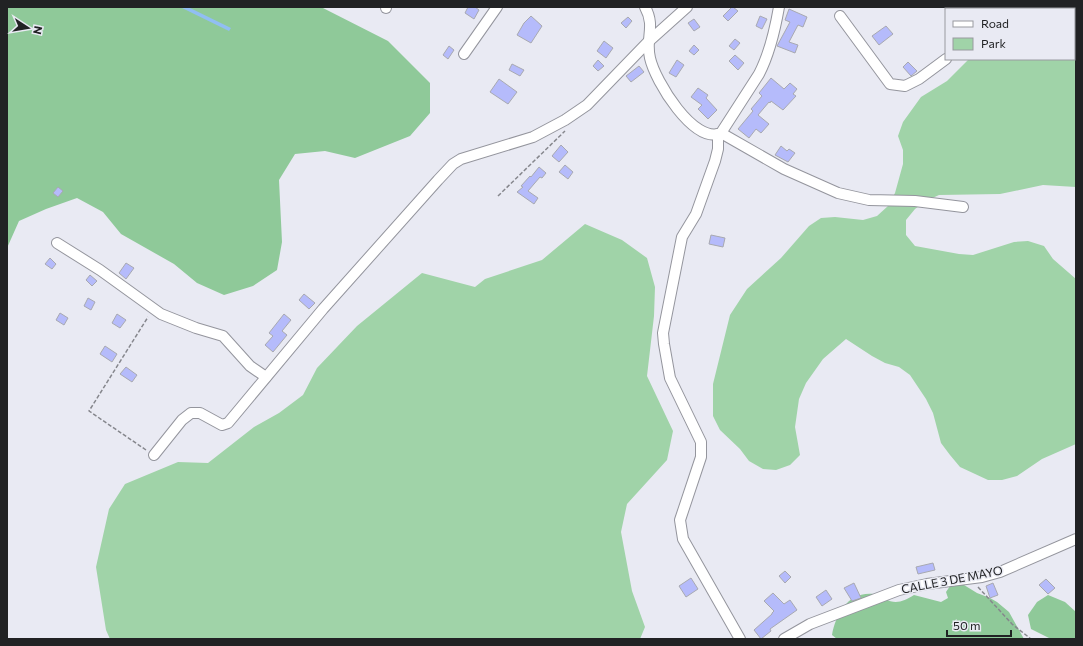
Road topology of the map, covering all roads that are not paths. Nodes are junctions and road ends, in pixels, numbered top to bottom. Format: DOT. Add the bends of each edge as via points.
graph roads {
  1 [pos="497,7"];
  2 [pos="645,7"];
  3 [pos="687,7"];
  4 [pos="779,7"];
  5 [pos="840,16"];
  6 [pos="648,42"];
  7 [pos="464,54"];
  8 [pos="945,60"];
  9 [pos="719,134"];
  10 [pos="963,207"];
  11 [pos="57,243"];
  12 [pos="266,377"];
  13 [pos="154,455"];
  14 [pos="1076,539"];
  15 [pos="740,639"];
  16 [pos="785,639"];
  1 -- 7 [label="street"];
  2 -- 6 [label="street" via="651,23"];
  3 -- 6 [label="street"];
  4 -- 9 [label="street" via="774,36 764,64"];
  5 -- 8 [label="street" via="890,84 905,86"];
  6 -- 9 [label="street" via="654,69 669,99 701,131"];
  6 -- 12 [label="street" via="587,105 569,118 533,137 461,159 453,164 323,309"];
  9 -- 10 [label="street" via="784,169 838,193 869,200 915,201"];
  9 -- 15 [label="street" via="715,161 696,214 682,237 663,332 670,378 701,442 701,457 680,520 683,539"];
  11 -- 12 [label="street" via="161,314 177,322 223,336 250,366"];
  12 -- 13 [label="street" via="228,423 222,425 200,413 191,412"];
  14 -- 16 [label="street, CALLE 3 DE MAYO" via="1000,572 899,590 810,624"];
}
